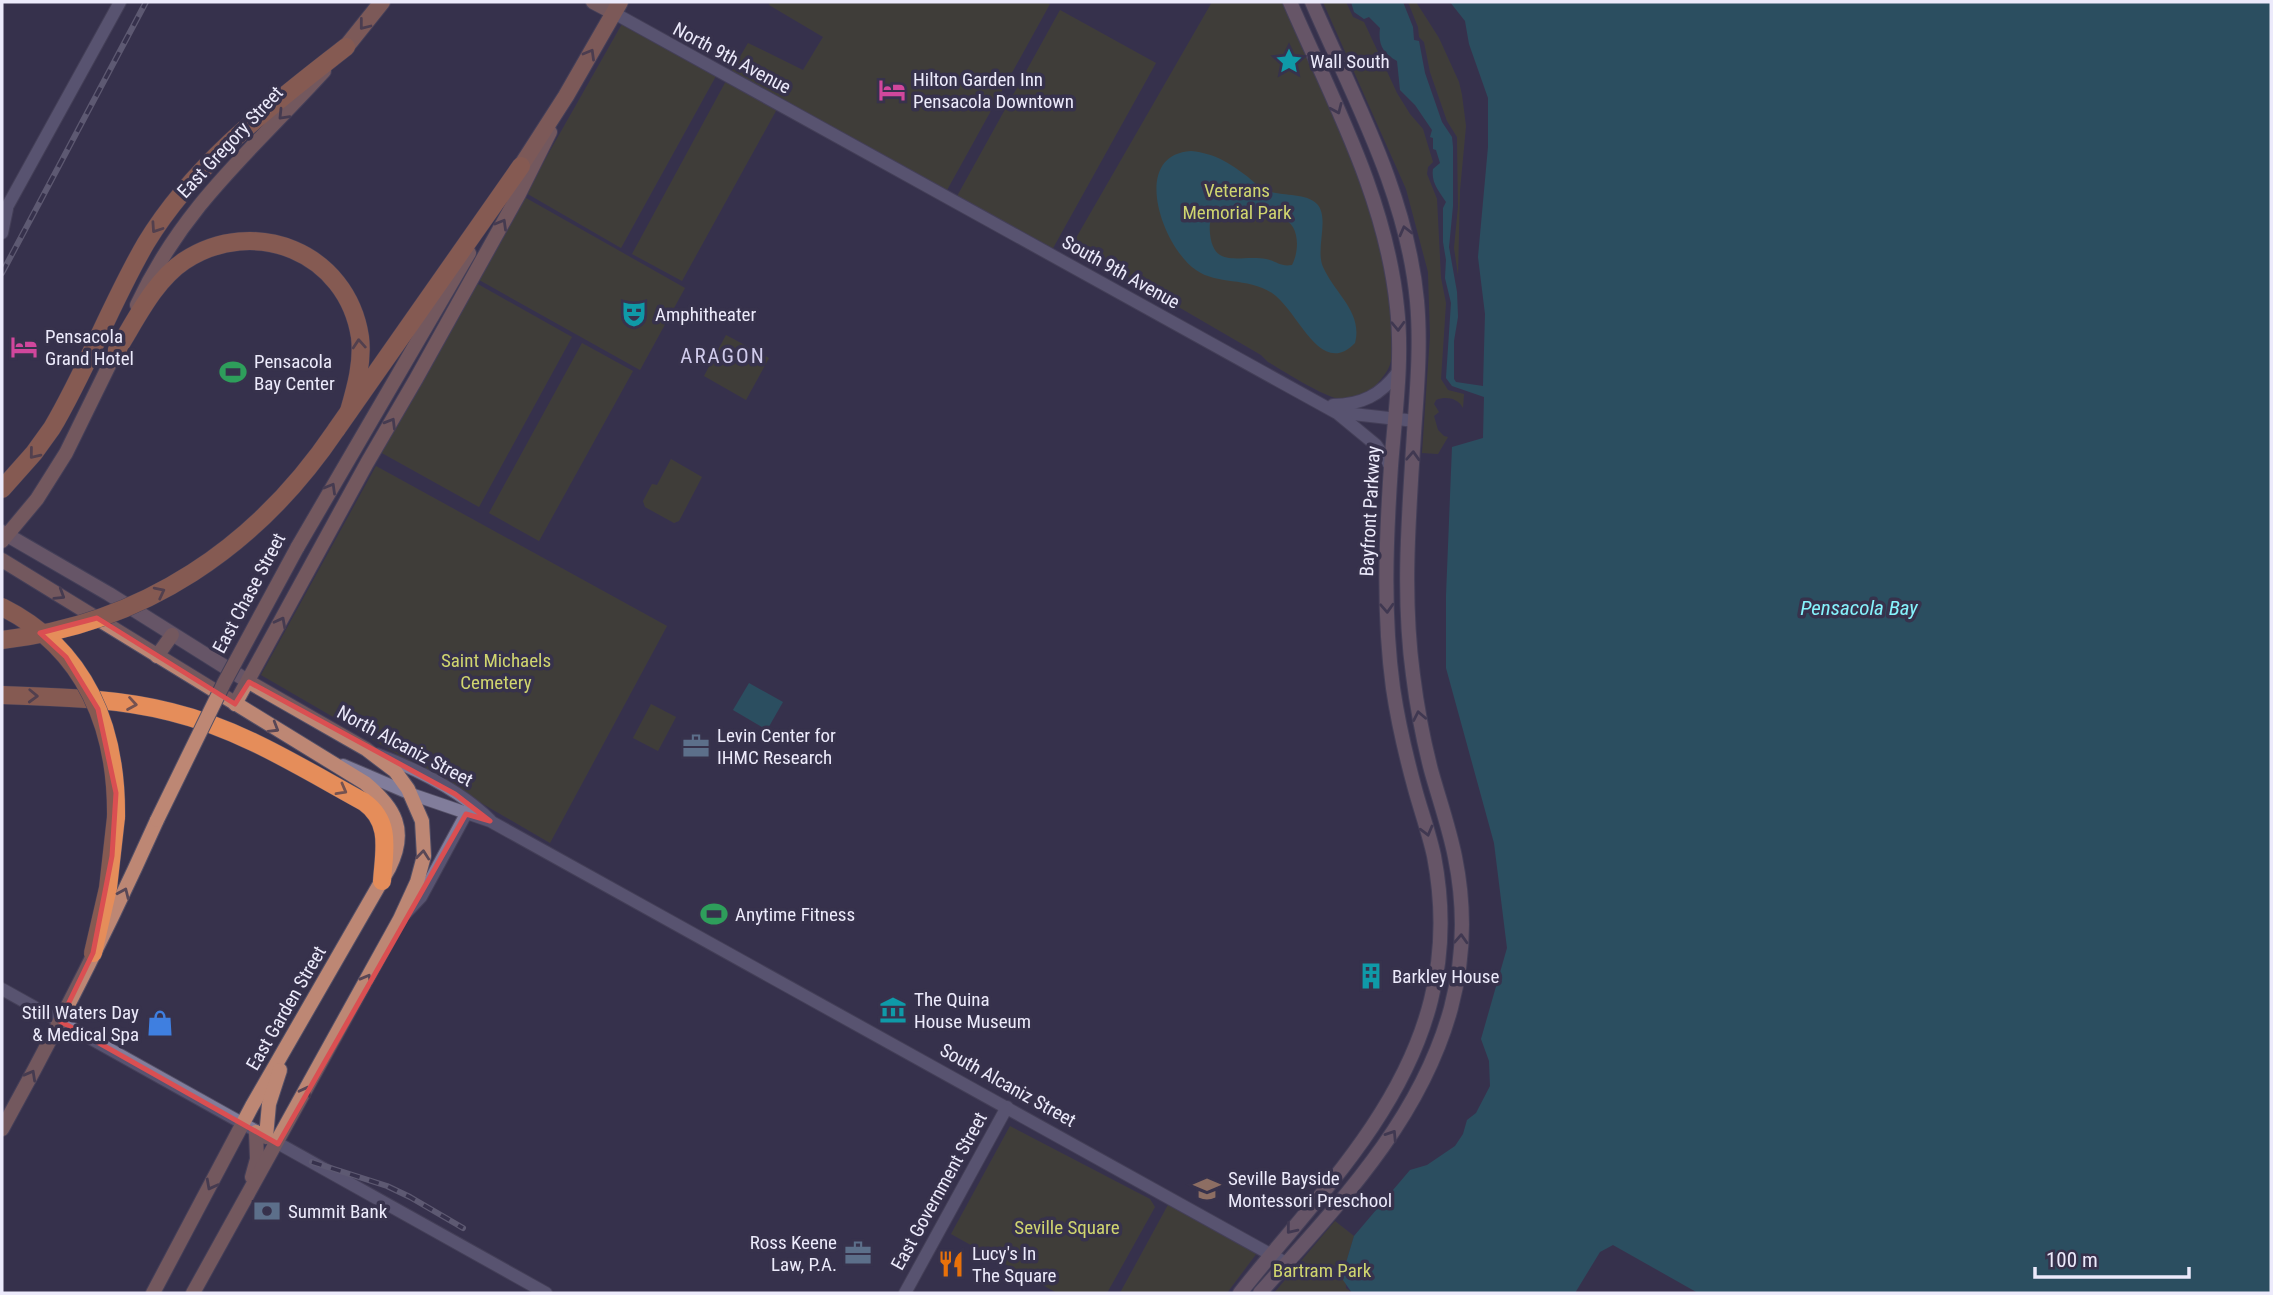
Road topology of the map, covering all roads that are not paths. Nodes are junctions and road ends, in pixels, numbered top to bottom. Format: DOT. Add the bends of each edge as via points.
graph roads {
  1 [pos="120,2"];
  2 [pos="382,2"];
  3 [pos="593,2"];
  4 [pos="1290,2"];
  5 [pos="1311,2"];
  6 [pos="617,7"];
  7 [pos="346,47"];
  8 [pos="566,96"];
  9 [pos="818,126"];
  10 [pos="520,166"];
  11 [pos="4,212"];
  12 [pos="2,233"];
  13 [pos="117,350"];
  14 [pos="1398,372"];
  15 [pos="1314,399"];
  16 [pos="349,411"];
  17 [pos="1335,412"];
  18 [pos="1395,419"];
  19 [pos="1415,421"];
  20 [pos="1391,467"];
  21 [pos="2,488"];
  22 [pos="3,536"];
  23 [pos="2,560"];
  24 [pos="2,607"];
  25 [pos="172,635"];
  26 [pos="2,640"];
  27 [pos="157,656"];
  28 [pos="249,682"];
  29 [pos="2,695"];
  30 [pos="235,704"];
  31 [pos="366,749"];
  32 [pos="329,761"];
  33 [pos="411,794"];
  34 [pos="466,814"];
  35 [pos="490,821"];
  36 [pos="383,881"];
  37 [pos="400,919"];
  38 [pos="93,953"];
  39 [pos="2,989"];
  40 [pos="60,1021"];
  41 [pos="287,1045"];
  42 [pos="1007,1107"];
  43 [pos="2,1129"];
  44 [pos="261,1134"];
  45 [pos="248,1195"];
  46 [pos="1270,1254"];
  47 [pos="1286,1263"];
  48 [pos="153,1293"];
  49 [pos="194,1293"];
  50 [pos="546,1293"];
  51 [pos="905,1293"];
  52 [pos="1240,1293"];
  53 [pos="1260,1293"];
  1 -- 11 [label="street"];
  2 -- 7 [label="highway, East Gregory Street, one-way"];
  3 -- 6 [label="main road, North 9th Avenue"];
  4 -- 14 [label="main road, Bayfront Parkway, one-way" via="1369,182 1386,236 1397,310"];
  19 -- 5 [label="main road, Bayfront Parkway, one-way" via="1418,321 1405,230 1385,168"];
  8 -- 6 [label="highway, East Chase Street, one-way"];
  6 -- 9 [label="street, North 9th Avenue"];
  7 -- 13 [label="main road, East Gregory Street, one-way" via="191,213 155,269"];
  7 -- 21 [label="highway, one-way" via="230,141 183,191 141,253 43,443"];
  8 -- 10 [label="highway, East Chase Street"];
  28 -- 8 [label="main road, East Chase Street, one-way" via="519,194"];
  9 -- 15 [label="street, South 9th Avenue"];
  10 -- 16 [label="highway"];
  38 -- 10 [label="main road, East Chase Street, one-way, bridge" via="224,683 297,548"];
  11 -- 12 [label="street"];
  16 -- 13 [label="highway, one-way" via="360,354 350,305 325,270 278,244 233,241 183,261 161,282"];
  13 -- 22 [label="main road, East Gregory Street" via="46,486"];
  14 -- 15 [label="street" via="1379,392 1356,403 1333,405"];
  14 -- 18 [label="main road, Bayfront Parkway"];
  15 -- 17 [label="street, South 9th Avenue"];
  26 -- 16 [label="highway, one-way, bridge" via="82,623 146,599 195,572 240,540 282,500"];
  17 -- 18 [label="street, South 9th Avenue"];
  17 -- 20 [label="street" via="1376,445"];
  18 -- 19 [label="street, South 9th Avenue"];
  18 -- 20 [label="main road, Bayfront Parkway"];
  47 -- 19 [label="main road, Bayfront Parkway, one-way" via="1375,1160 1415,1096 1444,1030 1458,972 1462,915 1455,858 1426,750 1410,657 1407,563"];
  20 -- 46 [label="main road, Bayfront Parkway, one-way" via="1386,579 1393,686 1434,855 1441,919 1436,978 1401,1078 1370,1130"];
  22 -- 25 [label="main road, North Alcaniz Street" via="109,594"];
  23 -- 27 [label="main road, North Alcaniz Street, one-way"];
  24 -- 38 [label="highway, bridge" via="66,657 89,691 106,730 116,817 108,888"];
  25 -- 27 [label="main road"];
  25 -- 28 [label="main road, North Alcaniz Street"];
  27 -- 30 [label="main road, North Alcaniz Street"];
  28 -- 30 [label="main road, East Chase Street"];
  28 -- 31 [label="main road, North Alcaniz Street"];
  29 -- 36 [label="highway, one-way" via="153,708 218,727 278,754 364,802 377,814 386,833"];
  30 -- 32 [label="main road, North Alcaniz Street, one-way"];
  31 -- 33 [label="main road, East Garden Street" via="395,771"];
  31 -- 35 [label="street, North Alcaniz Street" via="455,794"];
  32 -- 33 [label="street, North Alcaniz Street"];
  32 -- 36 [label="main road, East Garden Street" via="365,783 392,810 398,842"];
  33 -- 34 [label="street, North Alcaniz Street"];
  37 -- 33 [label="main road, East Garden Street, one-way" via="424,856 422,821"];
  34 -- 35 [label="street, North Alcaniz Street"];
  34 -- 37 [label="street" via="421,897"];
  35 -- 42 [label="street, South Alcaniz Street"];
  36 -- 41 [label="main road, East Garden Street"];
  44 -- 37 [label="main road, East Garden Street, one-way"];
  38 -- 40 [label="main road, East Chase Street"];
  39 -- 40 [label="street"];
  43 -- 40 [label="main road, East Chase Street, one-way"];
  40 -- 44 [label="street"];
  41 -- 44 [label="main road, East Garden Street"];
  41 -- 44 [label="main road"];
  42 -- 46 [label="street, South Alcaniz Street"];
  42 -- 51 [label="street, East Government Street"];
  44 -- 45 [label="main road, East Garden Street"];
  44 -- 45 [label="main road"];
  44 -- 48 [label="main road, East Garden Street, one-way"];
  44 -- 50 [label="street"];
  45 -- 49 [label="main road, East Garden Street"];
  46 -- 47 [label="street, South Alcaniz Street"];
  46 -- 52 [label="main road, Bayfront Parkway"];
  47 -- 53 [label="main road, Bayfront Parkway"];
}
